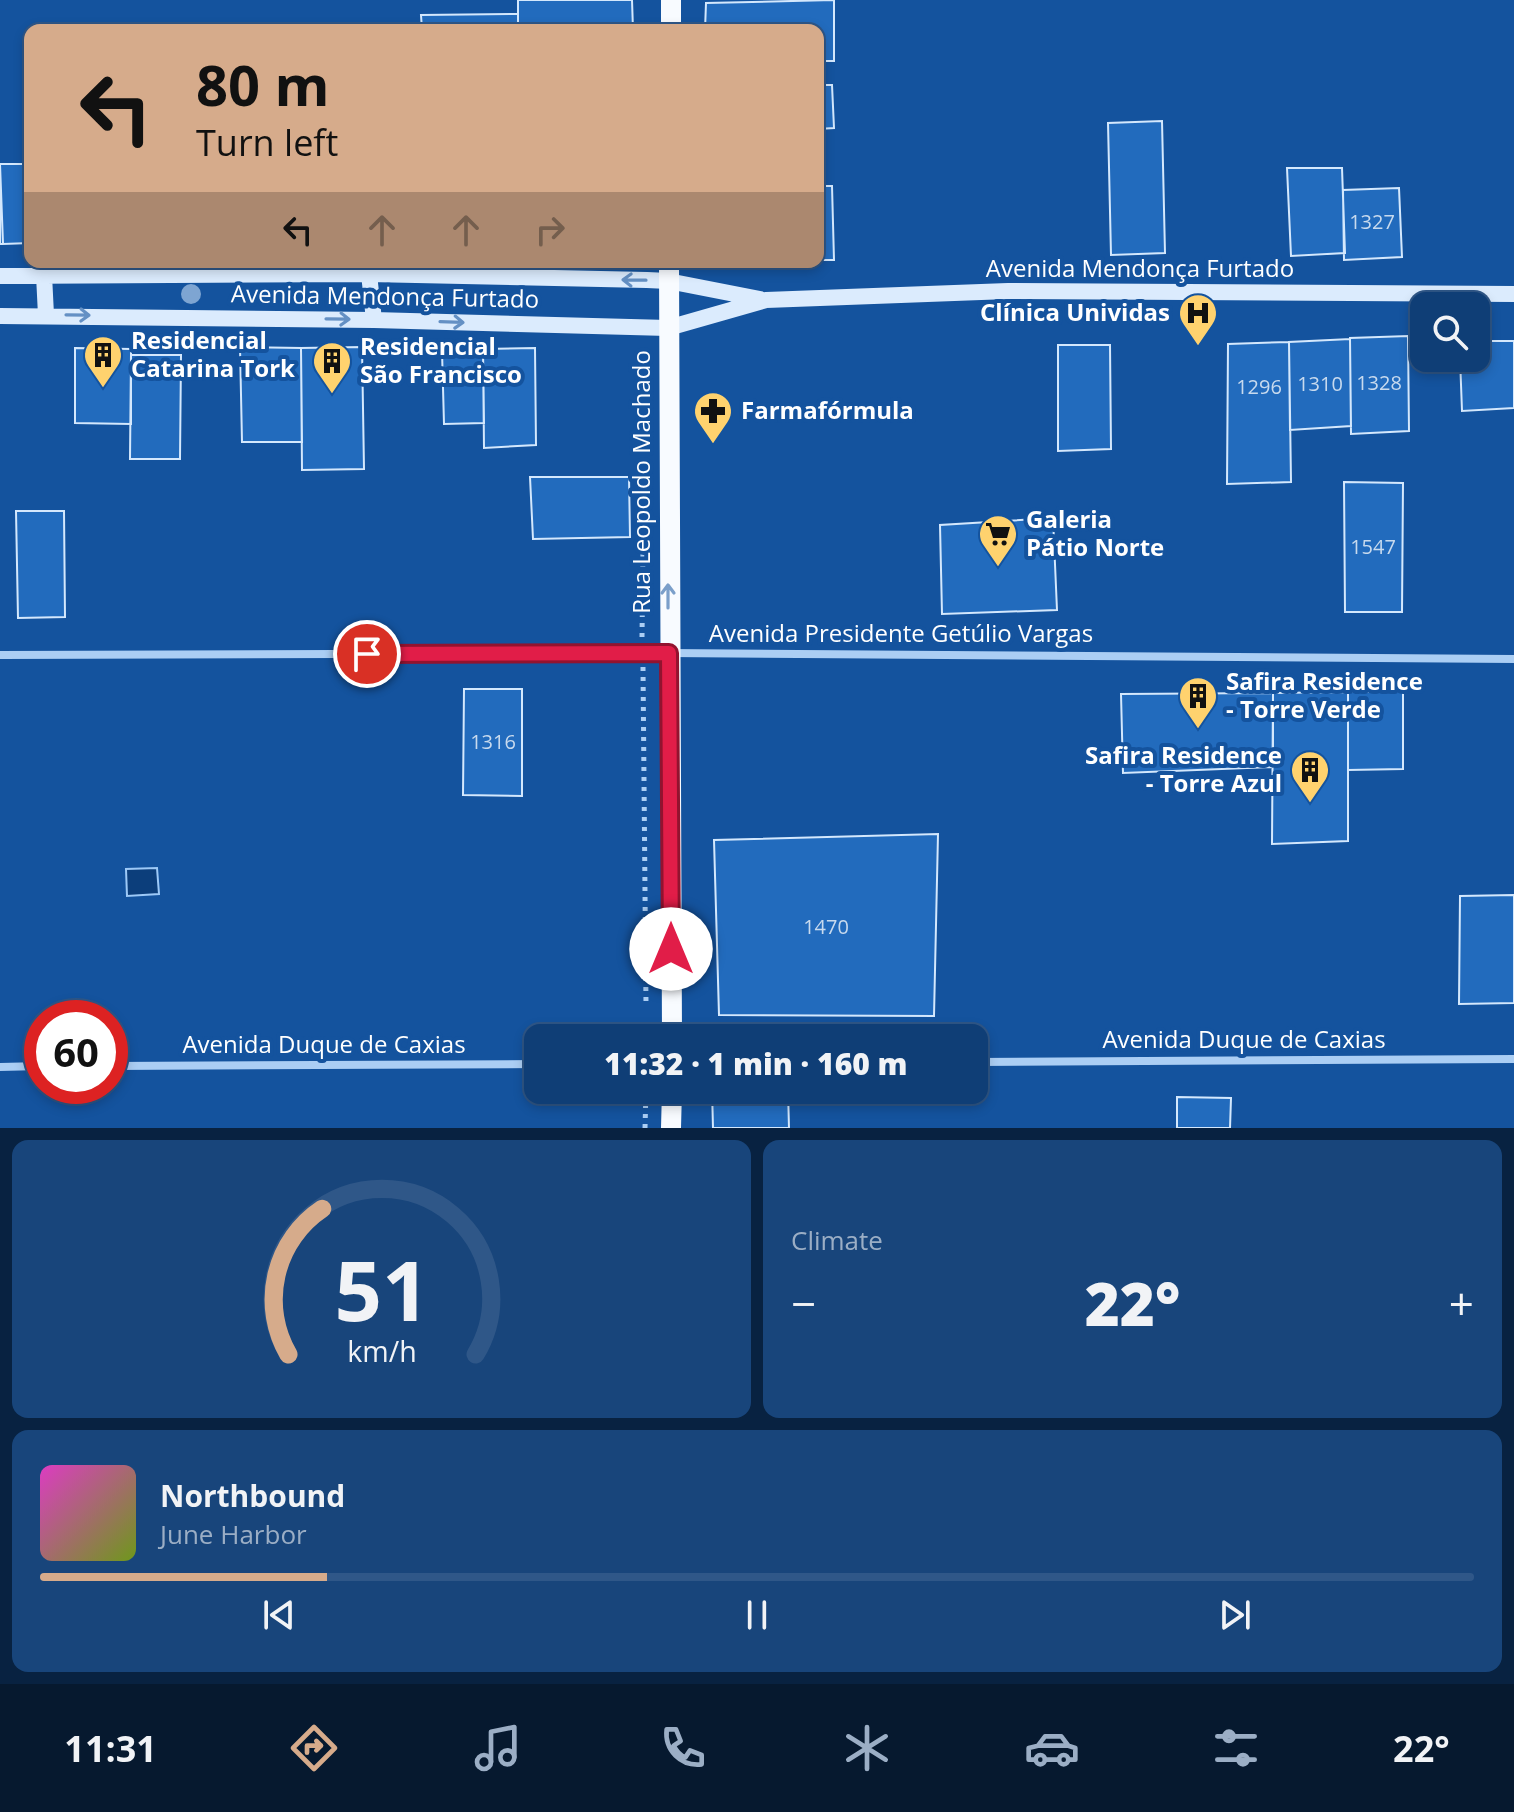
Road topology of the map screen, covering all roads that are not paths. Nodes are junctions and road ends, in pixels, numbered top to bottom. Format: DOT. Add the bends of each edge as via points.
graph roads {
  1 [pos="671,0"];
  2 [pos="671,24"];
  3 [pos="668,271"];
  4 [pos="369,274"];
  5 [pos="44,275"];
  6 [pos="0,276"];
  7 [pos="1514,294"];
  8 [pos="766,300"];
  9 [pos="46,315"];
  10 [pos="0,316"];
  11 [pos="374,320"];
  12 [pos="668,328"];
  13 [pos="669,653"];
  14 [pos="0,655"];
  15 [pos="1514,659"];
  16 [pos="672,1024"];
  17 [pos="1514,1059"];
  18 [pos="988,1062"];
  19 [pos="524,1064"];
  20 [pos="24,1066"];
  21 [pos="128,1066"];
  22 [pos="0,1067"];
  23 [pos="672,1104"];
  24 [pos="671,1128"];
  1 -- 2 [label="main road"];
  3 -- 4 [label="street, Avenida Mendonça Furtado, one-way"];
  3 -- 8 [label="street, Avenida Mendonça Furtado"];
  3 -- 12 [label="main road, Rua Leopoldo Machado"];
  4 -- 5 [label="street, Avenida Mendonça Furtado"];
  4 -- 11 [label="street"];
  5 -- 6 [label="street, Avenida Mendonça Furtado"];
  5 -- 9 [label="street"];
  7 -- 8 [label="street, Avenida Mendonça Furtado" via="1008,291"];
  8 -- 12 [label="street, Avenida Mendonça Furtado"];
  9 -- 10 [label="street, Avenida Mendonça Furtado"];
  9 -- 11 [label="street, Avenida Mendonça Furtado, one-way"];
  11 -- 12 [label="street, Avenida Mendonça Furtado, one-way"];
  13 -- 12 [label="main road, Rua Leopoldo Machado, one-way"];
  13 -- 14 [label="street, Avenida Presidente Getúlio Vargas"];
  13 -- 15 [label="street, Avenida Presidente Getúlio Vargas"];
  13 -- 16 [label="main road, Rua Leopoldo Machado"];
  17 -- 18 [label="street, Avenida Duque de Caxias"];
  19 -- 21 [label="street, Avenida Duque de Caxias"];
  20 -- 22 [label="street"];
  23 -- 24 [label="main road"];
}
